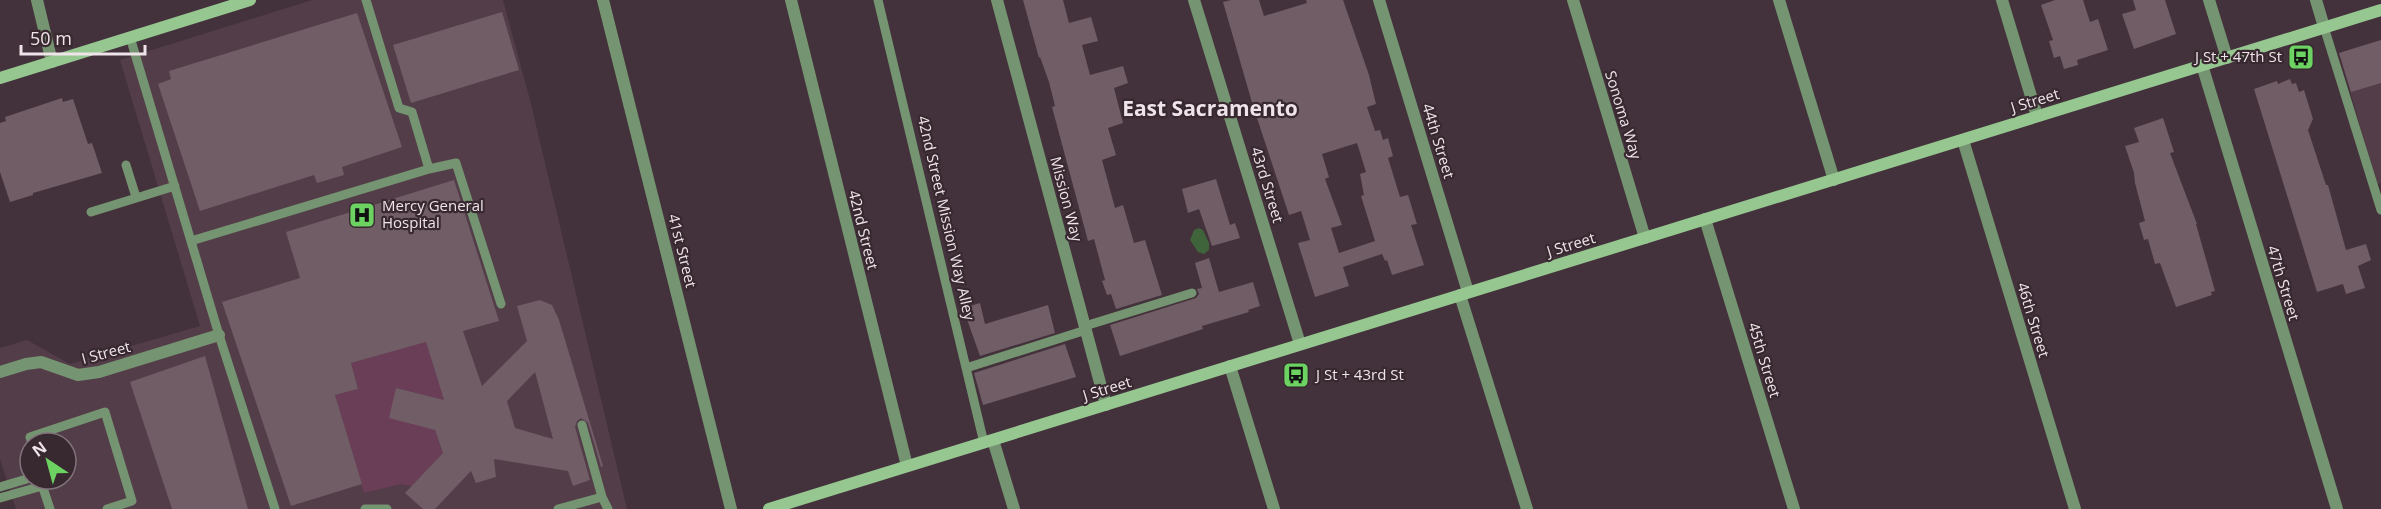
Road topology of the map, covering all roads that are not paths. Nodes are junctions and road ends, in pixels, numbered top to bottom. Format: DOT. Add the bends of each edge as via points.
graph roads {
  1 [pos="37,0"];
  2 [pos="250,0"];
  3 [pos="366,0"];
  4 [pos="603,0"];
  5 [pos="791,0"];
  6 [pos="878,0"];
  7 [pos="997,0"];
  8 [pos="1194,0"];
  9 [pos="1379,0"];
  10 [pos="1573,0"];
  11 [pos="1779,0"];
  12 [pos="2002,0"];
  13 [pos="2209,0"];
  14 [pos="2316,0"];
  15 [pos="232,3"];
  16 [pos="2381,10"];
  17 [pos="2324,27"];
  18 [pos="130,37"];
  19 [pos="2227,58"];
  20 [pos="52,62"];
  21 [pos="2202,66"];
  22 [pos="0,78"];
  23 [pos="2037,116"];
  24 [pos="1963,140"];
  25 [pos="126,165"];
  26 [pos="429,169"];
  27 [pos="1834,180"];
  28 [pos="175,186"];
  29 [pos="2378,192"];
  30 [pos="135,197"];
  31 [pos="2381,210"];
  32 [pos="91,212"];
  33 [pos="1705,219"];
  34 [pos="1645,238"];
  35 [pos="191,241"];
  36 [pos="1192,293"];
  37 [pos="1464,293"];
  38 [pos="501,304"];
  39 [pos="1086,328"];
  40 [pos="219,335"];
  41 [pos="1300,344"];
  42 [pos="1230,366"];
  43 [pos="966,368"];
  44 [pos="0,372"];
  45 [pos="1107,405"];
  46 [pos="582,425"];
  47 [pos="48,431"];
  48 [pos="988,442"];
  49 [pos="907,466"];
  50 [pos="18,482"];
  51 [pos="0,487"];
  52 [pos="18,491"];
  53 [pos="44,491"];
  54 [pos="602,496"];
  55 [pos="0,498"];
  56 [pos="50,509"];
  57 [pos="107,509"];
  58 [pos="275,509"];
  59 [pos="365,509"];
  60 [pos="387,509"];
  61 [pos="558,509"];
  62 [pos="608,509"];
  63 [pos="731,509"];
  64 [pos="769,509"];
  65 [pos="1014,509"];
  66 [pos="1274,509"];
  67 [pos="1527,509"];
  68 [pos="1794,509"];
  69 [pos="2074,509"];
  70 [pos="2337,509"];
  1 -- 20 [label="street"];
  2 -- 15 [label="main road"];
  3 -- 26 [label="lane" via="399,108 412,112"];
  4 -- 63 [label="street, 41st Street"];
  5 -- 49 [label="street, 42nd Street"];
  6 -- 43 [label="lane, 42nd Street Mission Way Alley"];
  7 -- 39 [label="street, Mission Way"];
  8 -- 41 [label="street, 43rd Street"];
  9 -- 37 [label="street, 44th Street"];
  10 -- 34 [label="street, Sonoma Way"];
  11 -- 27 [label="street"];
  12 -- 23 [label="street"];
  13 -- 19 [label="street"];
  14 -- 17 [label="street"];
  15 -- 18 [label="main road"];
  16 -- 17 [label="main road, J Street"];
  17 -- 19 [label="main road, J Street"];
  17 -- 29 [label="lane"];
  18 -- 20 [label="main road"];
  18 -- 28 [label="lane"];
  19 -- 21 [label="main road, J Street"];
  20 -- 22 [label="main road"];
  21 -- 23 [label="main road, J Street"];
  21 -- 70 [label="street, 47th Street"];
  23 -- 24 [label="main road, J Street"];
  24 -- 27 [label="main road, J Street"];
  24 -- 69 [label="street, 46th Street"];
  25 -- 30 [label="lane"];
  26 -- 35 [label="lane"];
  26 -- 38 [label="lane" via="456,163"];
  27 -- 33 [label="main road, J Street"];
  28 -- 30 [label="lane"];
  28 -- 35 [label="lane"];
  29 -- 31 [label="lane"];
  30 -- 32 [label="lane"];
  33 -- 34 [label="main road, J Street"];
  33 -- 68 [label="street, 45th Street"];
  34 -- 37 [label="main road, J Street"];
  35 -- 40 [label="lane"];
  36 -- 39 [label="lane"];
  37 -- 41 [label="main road, J Street"];
  37 -- 67 [label="street, 44th Street"];
  39 -- 43 [label="lane"];
  39 -- 45 [label="street, Mission Way"];
  40 -- 44 [label="street, I Street" via="99,372 78,375 41,362"];
  40 -- 58 [label="lane"];
  41 -- 42 [label="main road, J Street"];
  42 -- 45 [label="main road, J Street"];
  42 -- 66 [label="street"];
  43 -- 48 [label="lane, 42nd Street Mission Way Alley"];
  45 -- 48 [label="main road, J Street"];
  46 -- 54 [label="lane"];
  47 -- 57 [label="lane" via="105,412 132,501"];
  48 -- 49 [label="main road, J Street"];
  48 -- 65 [label="street"];
  49 -- 64 [label="main road, J Street"];
  50 -- 51 [label="lane"];
  52 -- 55 [label="lane"];
  53 -- 56 [label="lane"];
  54 -- 61 [label="lane"];
  54 -- 62 [label="lane"];
  59 -- 60 [label="lane"];
}
